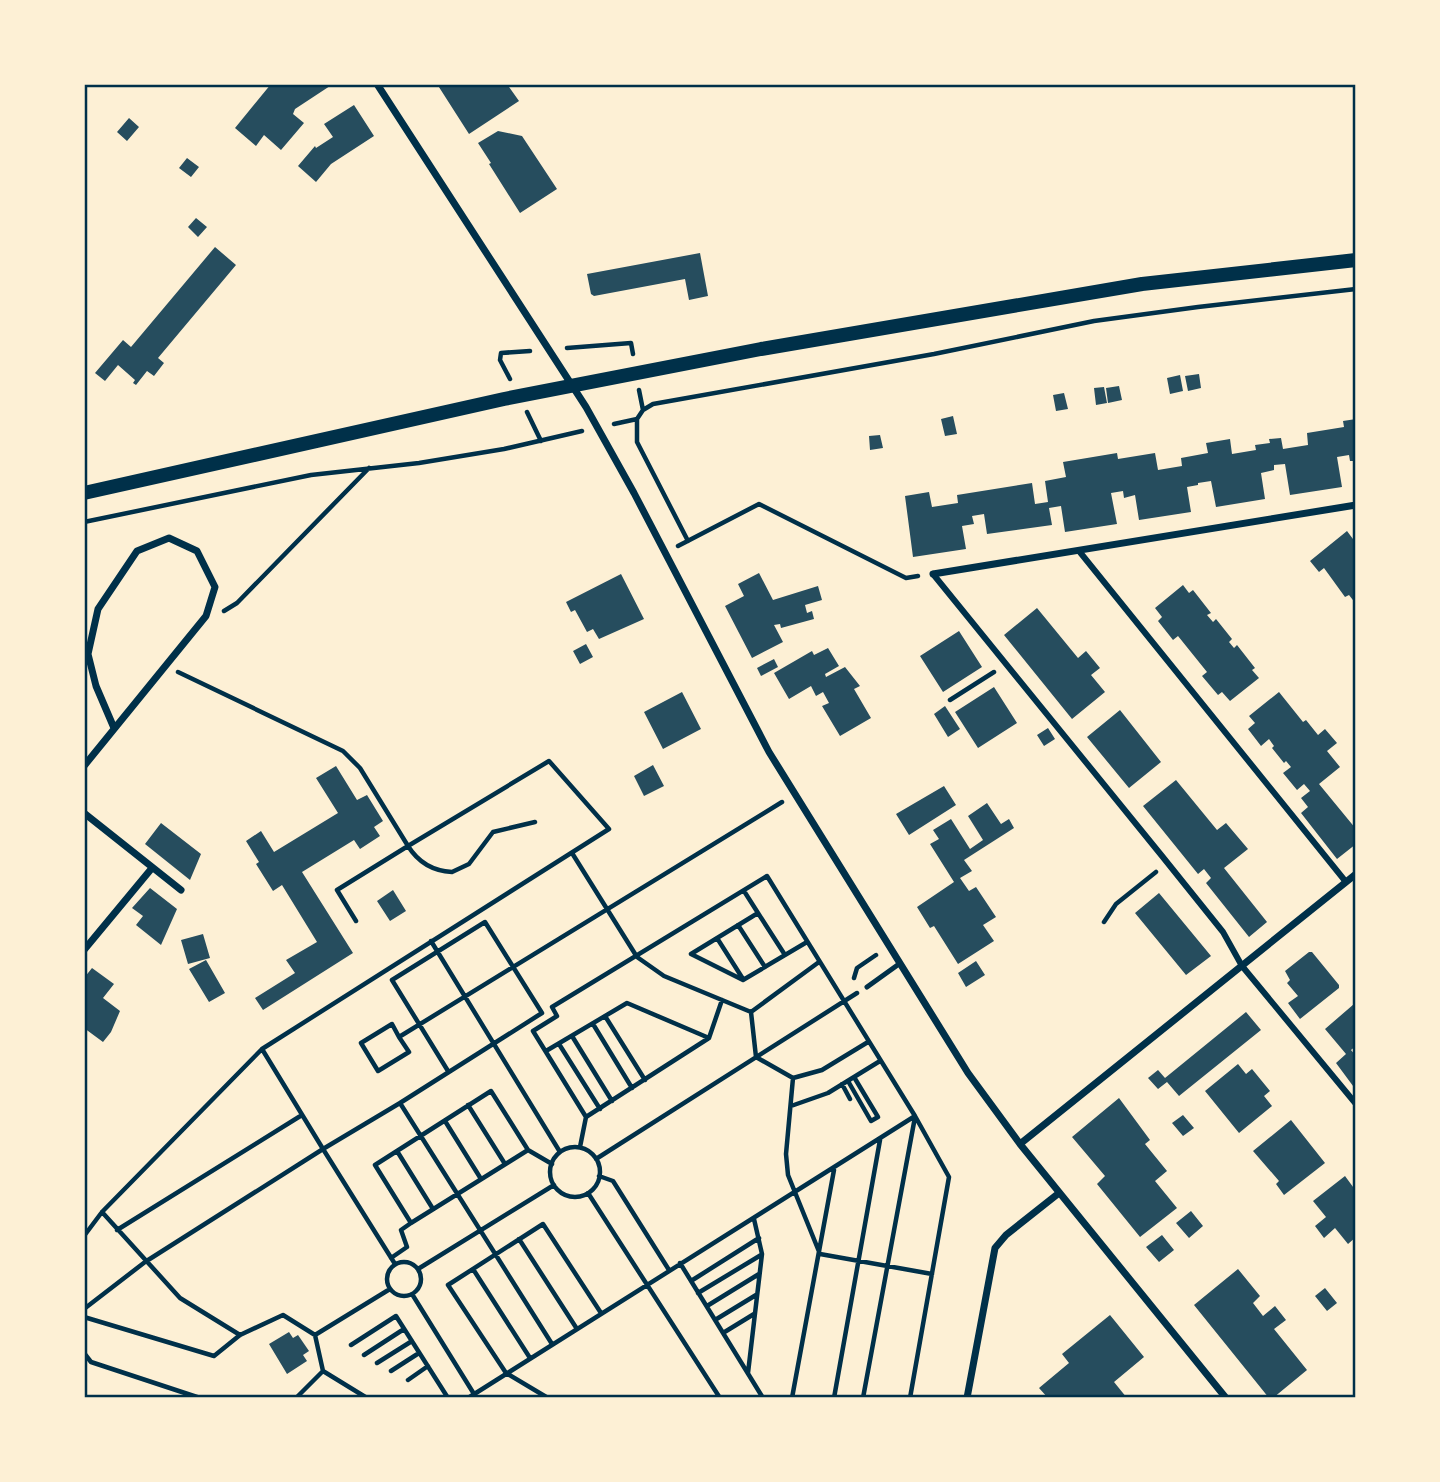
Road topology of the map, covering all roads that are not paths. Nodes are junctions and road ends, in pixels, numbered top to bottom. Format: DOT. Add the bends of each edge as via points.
graph roads {
  1 [pos="377,84"];
  2 [pos="1356,260"];
  3 [pos="572,384"];
  4 [pos="84,493"];
  5 [pos="1356,505"];
  6 [pos="1079,551"];
  7 [pos="933,574"];
  8 [pos="114,728"];
  9 [pos="84,766"];
  10 [pos="84,813"];
  11 [pos="152,868"];
  12 [pos="1356,874"];
  13 [pos="1346,882"];
  14 [pos="181,890"];
  15 [pos="84,950"];
  16 [pos="899,964"];
  17 [pos="1242,966"];
  18 [pos="867,987"];
  19 [pos="1356,1104"];
  20 [pos="1020,1144"];
  21 [pos="1059,1194"];
  22 [pos="967,1398"];
  23 [pos="1226,1398"];
  1 -- 3 [label="street"];
  2 -- 3 [label="main road" via="1118,288"];
  3 -- 4 [label="main road"];
  3 -- 16 [label="street" via="746,710"];
  5 -- 6 [label="street"];
  6 -- 7 [label="street"];
  6 -- 13 [label="street"];
  7 -- 17 [label="street" via="1223,932"];
  8 -- 8 [label="street" via="206,616 215,587 197,551 169,538 137,551 98,609 88,654"];
  8 -- 9 [label="street"];
  10 -- 11 [label="street"];
  11 -- 14 [label="street"];
  11 -- 15 [label="street"];
  12 -- 13 [label="street"];
  13 -- 17 [label="street"];
  16 -- 18 [label="lane"];
  16 -- 20 [label="street"];
  17 -- 19 [label="street"];
  17 -- 20 [label="street"];
  20 -- 21 [label="street"];
  21 -- 22 [label="street" via="995,1248"];
  21 -- 23 [label="street"];
}
